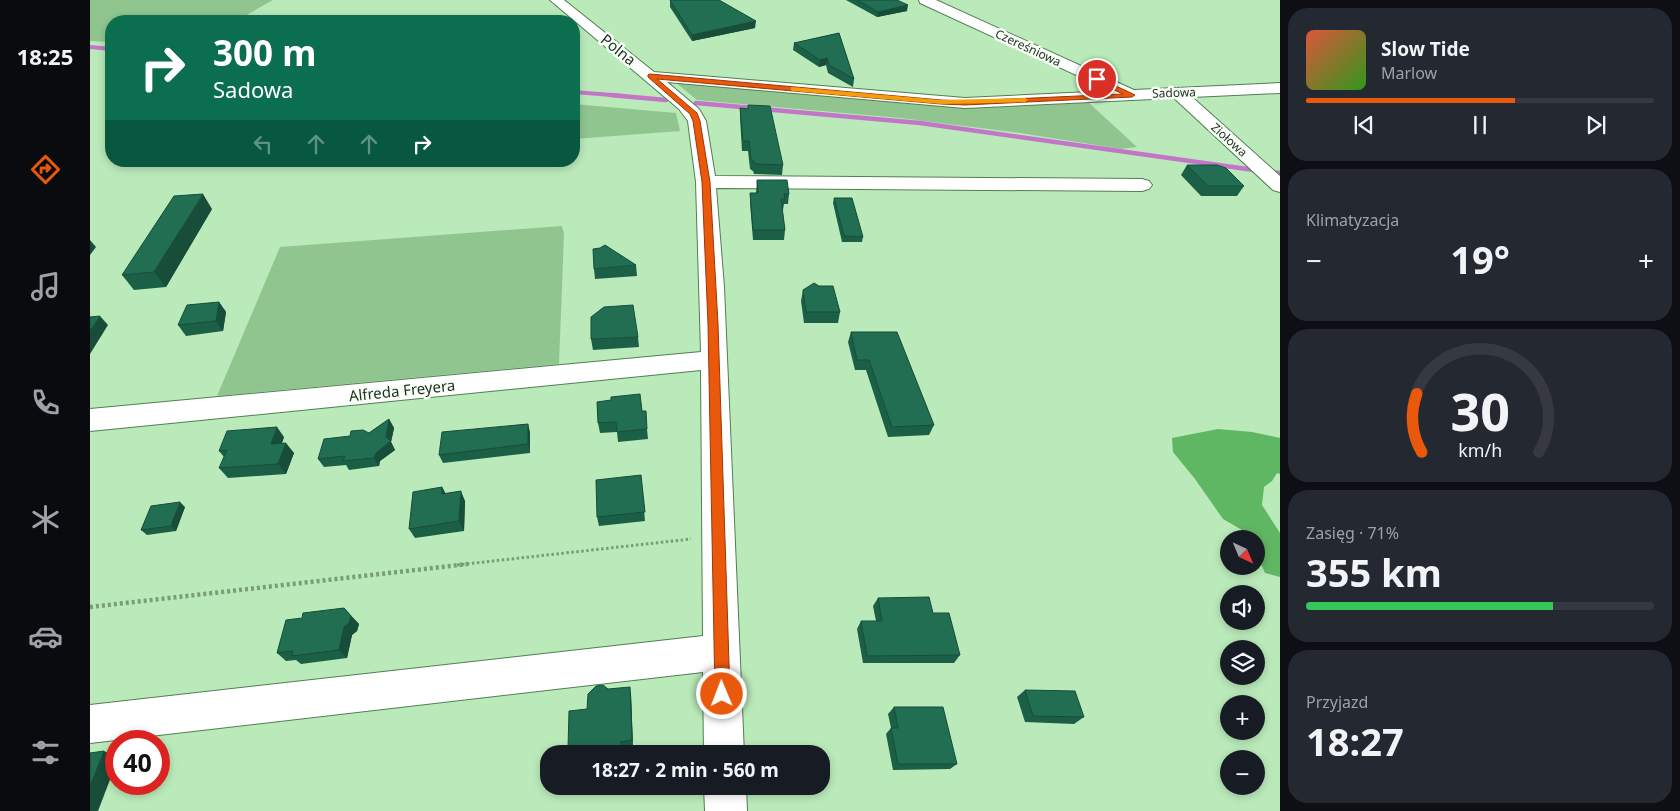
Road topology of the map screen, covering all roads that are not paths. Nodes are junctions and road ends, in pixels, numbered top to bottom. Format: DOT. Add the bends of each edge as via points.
graph roads {
  1 [pos="556,0"];
  2 [pos="925,0"];
  3 [pos="575,15"];
  4 [pos="580,19"];
  5 [pos="650,76"];
  6 [pos="1280,88"];
  7 [pos="1178,93"];
  8 [pos="1132,95"];
  9 [pos="706,182"];
  10 [pos="1142,185"];
  11 [pos="1280,186"];
  12 [pos="714,360"];
  13 [pos="90,420"];
  14 [pos="722,652"];
  15 [pos="90,724"];
  16 [pos="724,745"];
  17 [pos="725,795"];
  18 [pos="726,811"];
  1 -- 3 [label="street, Polna"];
  2 -- 8 [label="street, Czereśniowa"];
  4 -- 5 [label="street, Polna"];
  5 -- 8 [label="street, Sadowa" via="965,103"];
  5 -- 9 [label="street, Polna" via="693,113"];
  6 -- 7 [label="street, Sadowa"];
  7 -- 8 [label="street, Sadowa"];
  7 -- 11 [label="street, Ziołowa"];
  9 -- 10 [label="street"];
  9 -- 12 [label="street, Polna"];
  12 -- 13 [label="street, Alfreda Freyera"];
  12 -- 14 [label="street, Polna"];
  14 -- 15 [label="street"];
  14 -- 16 [label="street, Polna"];
  17 -- 18 [label="street"];
}
